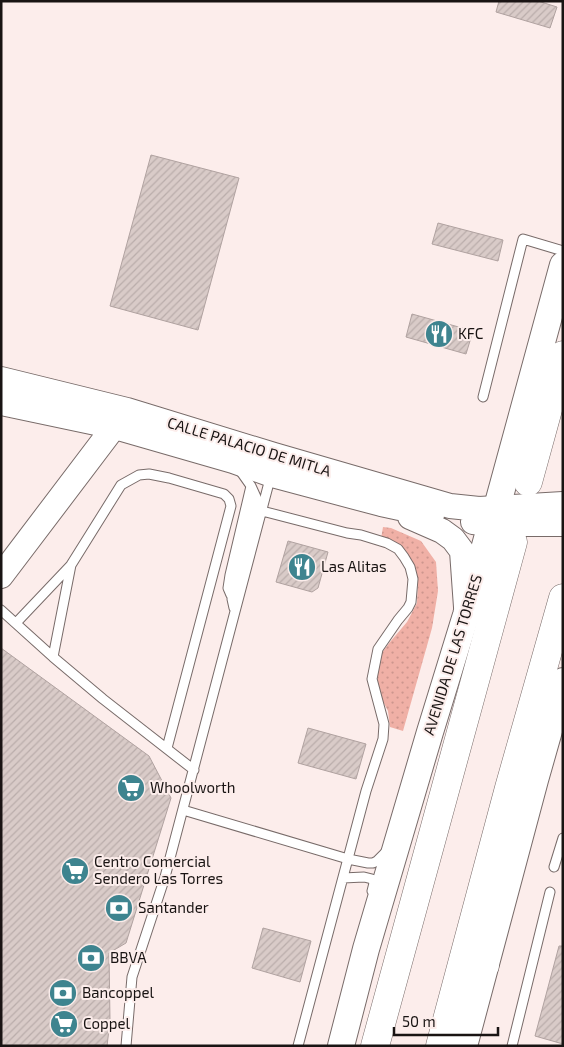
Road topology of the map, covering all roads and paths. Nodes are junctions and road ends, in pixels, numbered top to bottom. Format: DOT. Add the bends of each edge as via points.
graph roads {
  1 [pos="563,251"];
  2 [pos="563,265"];
  3 [pos="563,355"];
  4 [pos="1,379"];
  5 [pos="482,397"];
  6 [pos="1,403"];
  7 [pos="121,418"];
  8 [pos="234,461"];
  9 [pos="273,465"];
  10 [pos="528,482"];
  11 [pos="381,504"];
  12 [pos="563,504"];
  13 [pos="262,511"];
  14 [pos="494,516"];
  15 [pos="563,524"];
  16 [pos="513,542"];
  17 [pos="71,565"];
  18 [pos="1,576"];
  19 [pos="563,598"];
  20 [pos="1,610"];
  21 [pos="235,611"];
  22 [pos="466,615"];
  23 [pos="16,623"];
  24 [pos="53,657"];
  25 [pos="563,681"];
  26 [pos="167,748"];
  27 [pos="194,770"];
  28 [pos="183,810"];
  29 [pos="400,835"];
  30 [pos="563,838"];
  31 [pos="348,858"];
  32 [pos="554,866"];
  33 [pos="343,878"];
  34 [pos="550,892"];
  35 [pos="370,900"];
  36 [pos="365,918"];
  37 [pos="366,949"];
  38 [pos="485,965"];
  39 [pos="449,1012"];
  40 [pos="126,1046"];
  41 [pos="298,1046"];
  42 [pos="342,1046"];
  43 [pos="375,1046"];
  44 [pos="440,1046"];
  45 [pos="464,1046"];
  46 [pos="512,1046"];
  1 -- 5 [label="lane" via="523,239"];
  2 -- 14 [label="main road, AVENIDA DE LAS TORRES"];
  3 -- 10 [label="highway"];
  4 -- 7 [label="main road, CALLE PALACIO DE MITLA"];
  6 -- 7 [label="main road, CALLE PALACIO DE MITLA"];
  7 -- 8 [label="main road, CALLE PALACIO DE MITLA"];
  7 -- 9 [label="main road, CALLE PALACIO DE MITLA"];
  7 -- 18 [label="main road"];
  8 -- 9 [label="main road, CALLE PALACIO DE MITLA"];
  8 -- 21 [label="lane" via="256,498 232,598"];
  9 -- 11 [label="main road, CALLE PALACIO DE MITLA"];
  9 -- 13 [label="lane"];
  9 -- 14 [label="main road, CALLE PALACIO DE MITLA" via="450,506 479,509"];
  11 -- 14 [label="main road, CALLE PALACIO DE MITLA" via="455,520"];
  11 -- 22 [label="main road" via="453,539 462,551"];
  12 -- 14 [label="main road"];
  13 -- 21 [label="lane"];
  13 -- 31 [label="lane" via="387,543 404,557 413,579 408,608 378,649 372,672 372,684 384,724 383,740"];
  14 -- 15 [label="main road"];
  14 -- 22 [label="main road, AVENIDA DE LAS TORRES"];
  16 -- 43 [label="highway, AVENIDA DE LAS TORRES"];
  17 -- 23 [label="lane"];
  17 -- 24 [label="lane"];
  17 -- 26 [label="lane" via="121,484 139,475 169,478 224,494 229,499 232,506"];
  19 -- 39 [label="highway"];
  20 -- 23 [label="lane"];
  21 -- 27 [label="lane"];
  22 -- 29 [label="main road, AVENIDA DE LAS TORRES"];
  23 -- 24 [label="lane"];
  24 -- 26 [label="lane"];
  25 -- 38 [label="main road"];
  26 -- 27 [label="lane"];
  27 -- 28 [label="lane"];
  28 -- 31 [label="lane"];
  28 -- 40 [label="lane" via="132,977"];
  29 -- 31 [label="lane" via="378,861 368,863"];
  29 -- 37 [label="main road, AVENIDA DE LAS TORRES"];
  30 -- 32 [label="lane"];
  31 -- 33 [label="lane"];
  33 -- 35 [label="lane" via="372,879"];
  33 -- 41 [label="lane"];
  34 -- 46 [label="lane"];
  36 -- 37 [label="lane"];
  37 -- 42 [label="main road, AVENIDA DE LAS TORRES"];
  38 -- 39 [label="highway"];
  38 -- 45 [label="main road"];
  39 -- 44 [label="highway"];
}
